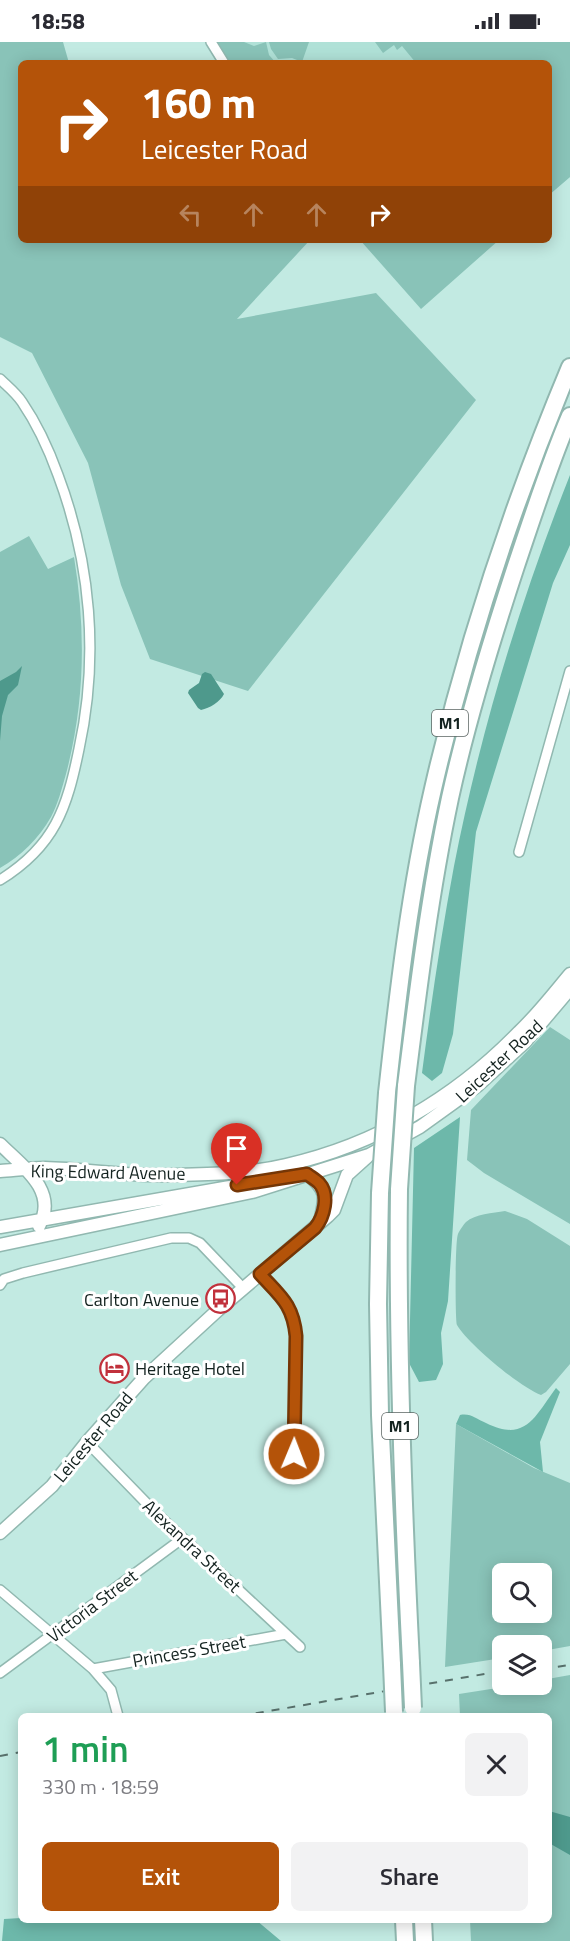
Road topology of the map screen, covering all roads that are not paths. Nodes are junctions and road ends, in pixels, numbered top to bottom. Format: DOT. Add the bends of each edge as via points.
graph roads {
  1 [pos="211,42"];
  2 [pos="223,60"];
  3 [pos="570,367"];
  4 [pos="0,379"];
  5 [pos="570,416"];
  6 [pos="570,671"];
  7 [pos="519,852"];
  8 [pos="0,880"];
  9 [pos="570,974"];
  10 [pos="570,989"];
  11 [pos="450,1091"];
  12 [pos="452,1106"];
  13 [pos="0,1144"];
  14 [pos="369,1155"];
  15 [pos="27,1169"];
  16 [pos="0,1171"];
  17 [pos="303,1175"];
  18 [pos="42,1220"];
  19 [pos="320,1221"];
  20 [pos="0,1227"];
  21 [pos="31,1239"];
  22 [pos="0,1245"];
  23 [pos="260,1274"];
  24 [pos="0,1285"];
  25 [pos="243,1288"];
  26 [pos="87,1442"];
  27 [pos="294,1459"];
  28 [pos="0,1533"];
  29 [pos="183,1538"];
  30 [pos="0,1590"];
  31 [pos="286,1634"];
  32 [pos="53,1635"];
  33 [pos="300,1647"];
  34 [pos="93,1669"];
  35 [pos="0,1673"];
  36 [pos="413,1712"];
  37 [pos="117,1713"];
  38 [pos="394,1713"];
  39 [pos="404,1923"];
  40 [pos="423,1923"];
  41 [pos="405,1941"];
  42 [pos="424,1941"];
  1 -- 2 [label="street"];
  3 -- 38 [label="highway, M1, bridge" via="493,572 456,698 433,789 406,938 387,1094 378,1304"];
  4 -- 8 [label="street" via="21,401 35,424 66,497 83,562 91,652 85,724 66,802 44,843 18,869"];
  5 -- 36 [label="highway, M1, bridge" via="502,610 466,732 435,879 406,1086 399,1189 398,1305"];
  6 -- 7 [label="street"];
  9 -- 11 [label="main road, Leicester Road" via="519,1033"];
  10 -- 12 [label="main road, Leicester Road" via="525,1042"];
  11 -- 15 [label="main road, King Edward Avenue" via="370,1139 285,1166 170,1176"];
  12 -- 14 [label="main road, King Edward Avenue"];
  13 -- 15 [label="main road"];
  14 -- 17 [label="main road, King Edward Avenue"];
  14 -- 19 [label="main road, Leicester Road" via="348,1176 334,1210"];
  15 -- 16 [label="main road, King Edward Avenue"];
  15 -- 18 [label="main road" via="44,1193"];
  17 -- 18 [label="main road, King Edward Avenue"];
  17 -- 19 [label="main road" via="320,1184 323,1192 325,1207"];
  17 -- 21 [label="main road, King Edward Avenue" via="252,1192"];
  18 -- 20 [label="main road, King Edward Avenue"];
  18 -- 21 [label="main road"];
  19 -- 23 [label="main road, Leicester Road"];
  21 -- 22 [label="main road, King Edward Avenue"];
  23 -- 25 [label="main road, Leicester Road"];
  23 -- 27 [label="street" via="286,1303 294,1320"];
  24 -- 25 [label="street" via="4,1279 23,1273 171,1238 189,1238 200,1243"];
  25 -- 26 [label="main road, Leicester Road" via="144,1378"];
  26 -- 28 [label="main road, Leicester Road" via="52,1486"];
  26 -- 29 [label="street, Alexandra Street"];
  29 -- 31 [label="street, Alexandra Street"];
  29 -- 32 [label="street, Victoria Street"];
  30 -- 32 [label="street"];
  31 -- 33 [label="street, Alexandra Street"];
  31 -- 34 [label="street, Princess Street"];
  32 -- 34 [label="street"];
  32 -- 35 [label="street, Victoria Street"];
  34 -- 37 [label="street" via="111,1690"];
  39 -- 41 [label="highway"];
  40 -- 42 [label="highway"];
}
